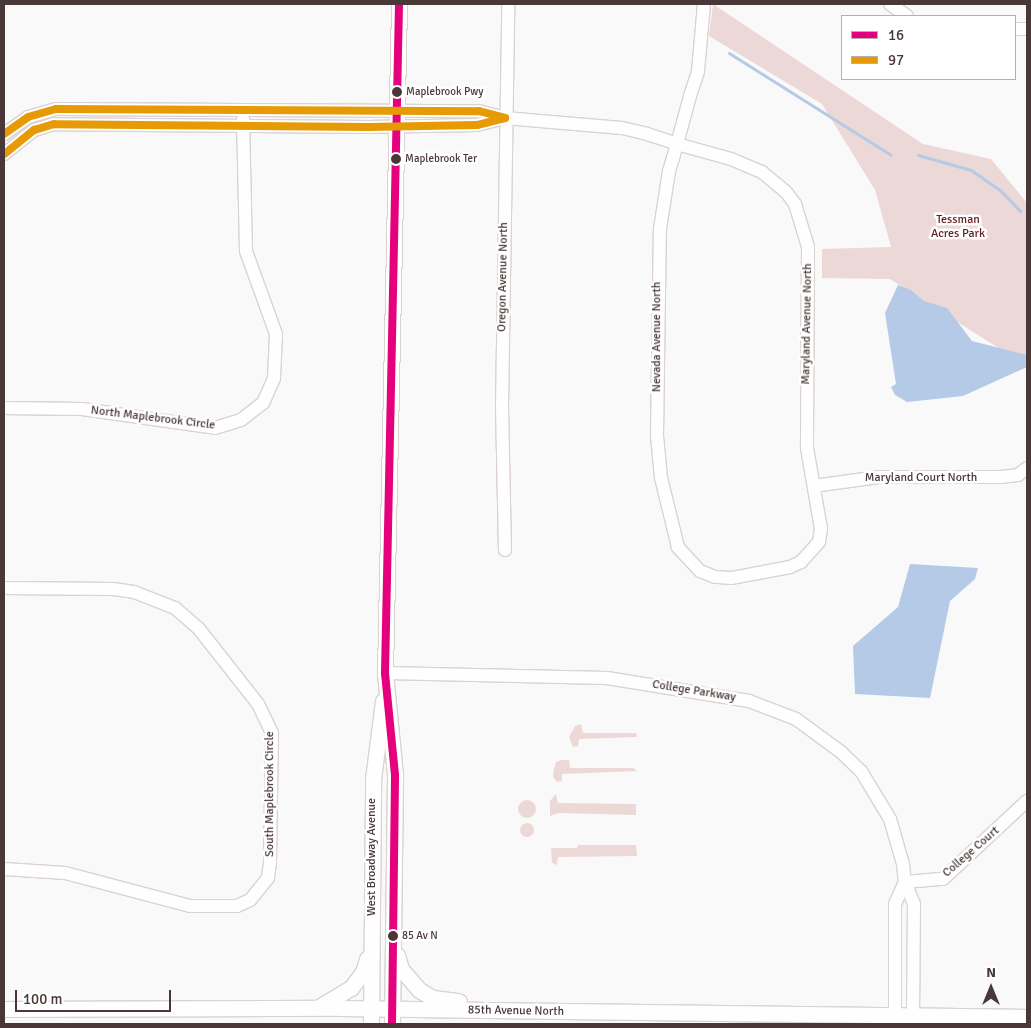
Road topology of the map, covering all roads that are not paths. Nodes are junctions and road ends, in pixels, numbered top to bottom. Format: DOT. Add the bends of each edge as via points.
graph roads {
  1 [pos="399,4"];
  2 [pos="508,4"];
  3 [pos="704,4"];
  4 [pos="890,4"];
  5 [pos="906,15"];
  6 [pos="244,110"];
  7 [pos="395,110"];
  8 [pos="506,118"];
  9 [pos="395,125"];
  10 [pos="243,126"];
  11 [pos="5,129"];
  12 [pos="17,142"];
  13 [pos="677,144"];
  14 [pos="4,154"];
  15 [pos="4,408"];
  16 [pos="1027,468"];
  17 [pos="814,486"];
  18 [pos="505,550"];
  19 [pos="790,567"];
  20 [pos="4,588"];
  21 [pos="386,673"];
  22 [pos="386,690"];
  23 [pos="1027,801"];
  24 [pos="4,869"];
  25 [pos="905,882"];
  26 [pos="393,936"];
  27 [pos="372,937"];
  28 [pos="315,1008"];
  29 [pos="4,1009"];
  30 [pos="719,1013"];
  31 [pos="371,1017"];
  32 [pos="392,1017"];
  33 [pos="1027,1017"];
  34 [pos="895,1020"];
  35 [pos="913,1020"];
  1 -- 7 [label="main road, West Broadway Avenue"];
  2 -- 8 [label="street, Oregon Avenue North"];
  3 -- 13 [label="street, Nevada Avenue North" via="698,71"];
  4 -- 5 [label="street"];
  6 -- 7 [label="street"];
  6 -- 10 [label="street, North Maplebrook Circle"];
  6 -- 11 [label="street" via="56,110 28,117"];
  7 -- 8 [label="street" via="479,111"];
  7 -- 9 [label="main road, West Broadway Avenue"];
  8 -- 9 [label="street" via="477,125"];
  8 -- 13 [label="street, Maryland Avenue North" via="600,124"];
  8 -- 18 [label="street, Oregon Avenue North" via="502,476"];
  9 -- 10 [label="street"];
  9 -- 21 [label="main road, West Broadway Avenue"];
  10 -- 12 [label="street" via="54,124 34,130"];
  10 -- 15 [label="street, North Maplebrook Circle" via="246,251 276,334 274,378 263,403 241,420 215,428 82,409"];
  11 -- 12 [label="street"];
  12 -- 14 [label="street"];
  13 -- 17 [label="street, Maryland Avenue North" via="731,159 762,172 786,192 802,218 808,247 807,448"];
  13 -- 19 [label="street, Nevada Avenue North" via="664,200 658,269 658,457 673,532 688,560 715,578 748,577"];
  16 -- 17 [label="street, Maryland Court North" via="1018,475 1000,477 878,477"];
  17 -- 19 [label="street, Maryland Avenue North" via="820,516 819,542 811,554"];
  20 -- 24 [label="street, South Maplebrook Circle" via="113,589 134,592 175,608 199,628 258,704 272,733 270,863 268,878 250,900 237,906 190,906 65,873"];
  21 -- 22 [label="main road, West Broadway Avenue"];
  21 -- 25 [label="street, College Parkway" via="606,678 742,699 772,708 820,735 861,771 890,819"];
  22 -- 26 [label="main road, West Broadway Avenue" via="394,743"];
  22 -- 27 [label="main road, West Broadway Avenue" via="375,747 373,779"];
  23 -- 25 [label="street, College Court" via="944,879"];
  25 -- 34 [label="street" via="895,904"];
  25 -- 35 [label="street, College Parkway" via="914,904"];
  26 -- 30 [label="main road" via="401,969 416,987 433,998 465,1002 686,1004"];
  26 -- 32 [label="main road, West Broadway Avenue"];
  27 -- 28 [label="main road" via="363,972 356,983"];
  27 -- 31 [label="main road, West Broadway Avenue"];
  28 -- 29 [label="main road, 85th Avenue North"];
  28 -- 31 [label="main road, 85th Avenue North"];
  30 -- 32 [label="main road, 85th Avenue North"];
  30 -- 34 [label="main road, 85th Avenue North"];
  31 -- 32 [label="main road, 85th Avenue North"];
  33 -- 35 [label="main road, 85th Avenue North"];
  34 -- 35 [label="main road, 85th Avenue North"];
}
